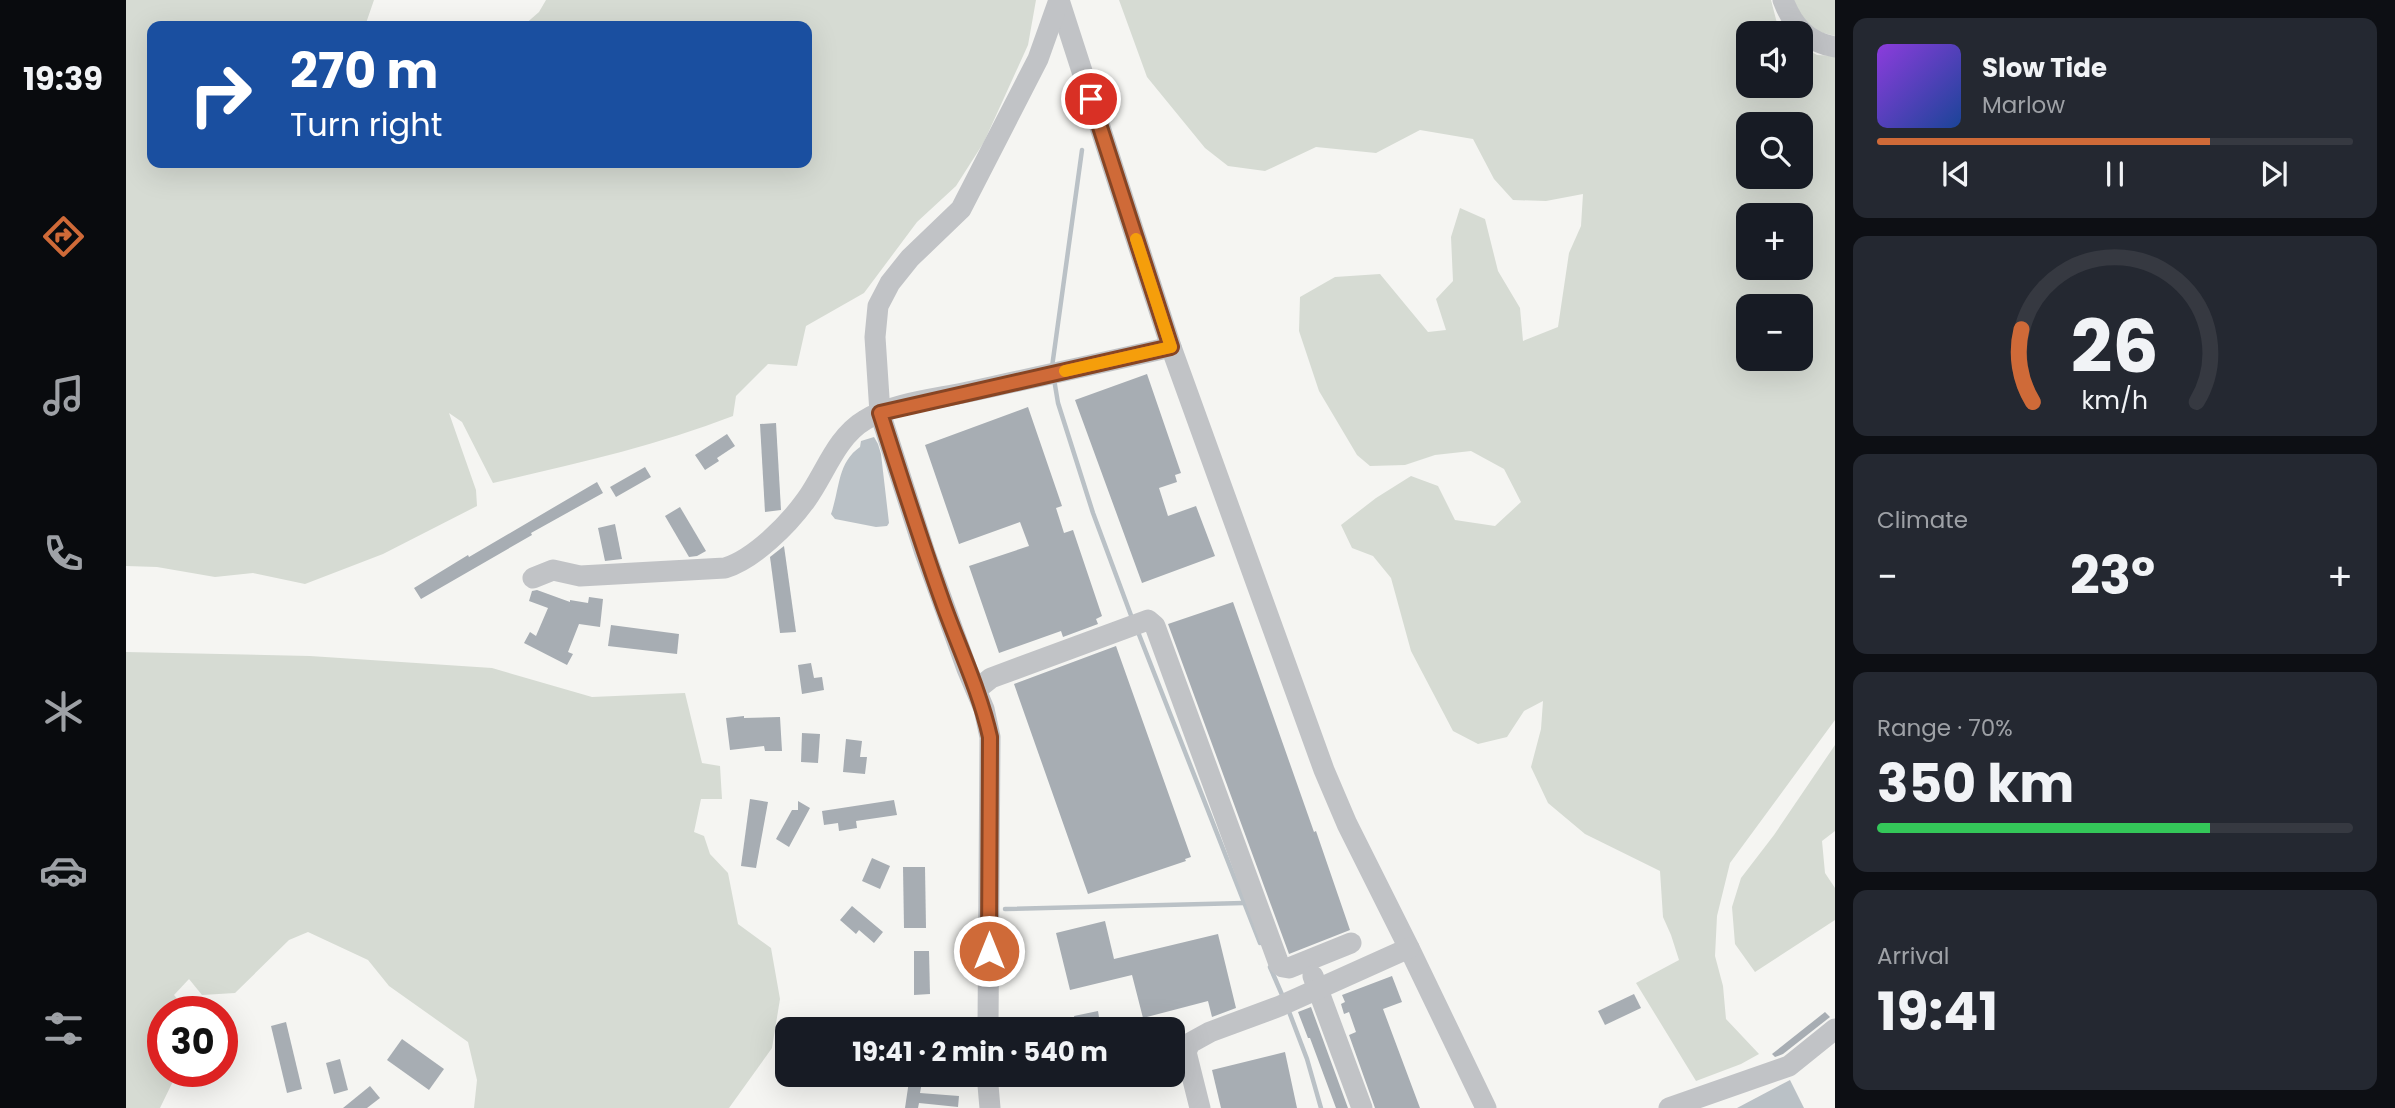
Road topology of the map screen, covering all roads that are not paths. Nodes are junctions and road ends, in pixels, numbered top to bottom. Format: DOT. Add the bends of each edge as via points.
graph roads {
  1 [pos="1059,0"];
  2 [pos="1783,0"];
  3 [pos="1835,47"];
  4 [pos="1171,347"];
  5 [pos="880,413"];
  6 [pos="533,578"];
  7 [pos="976,690"];
  8 [pos="1351,943"];
  9 [pos="1409,948"];
  10 [pos="1306,962"];
  11 [pos="1318,989"];
  12 [pos="988,1017"];
  13 [pos="1835,1029"];
  14 [pos="989,1087"];
  15 [pos="990,1108"];
  16 [pos="1200,1108"];
  17 [pos="1362,1108"];
  18 [pos="1486,1108"];
  19 [pos="1669,1108"];
  1 -- 4 [label="street"];
  1 -- 5 [label="street" via="1038,59 961,209 910,258 878,306 875,337"];
  2 -- 3 [label="street" via="1802,34"];
  4 -- 5 [label="street"];
  4 -- 9 [label="street" via="1324,770"];
  5 -- 6 [label="street" via="853,428 806,500 753,554 736,565 620,575 580,576 554,570"];
  5 -- 7 [label="street"];
  7 -- 10 [label="street" via="991,678 1148,620 1155,626 1279,964 1289,968"];
  7 -- 12 [label="street" via="990,737"];
  8 -- 10 [label="street"];
  9 -- 11 [label="street"];
  9 -- 18 [label="street"];
  10 -- 11 [label="street"];
  11 -- 16 [label="street" via="1191,1042 1186,1052"];
  11 -- 17 [label="street"];
  13 -- 19 [label="street" via="1789,1066"];
  14 -- 15 [label="street"];
}
